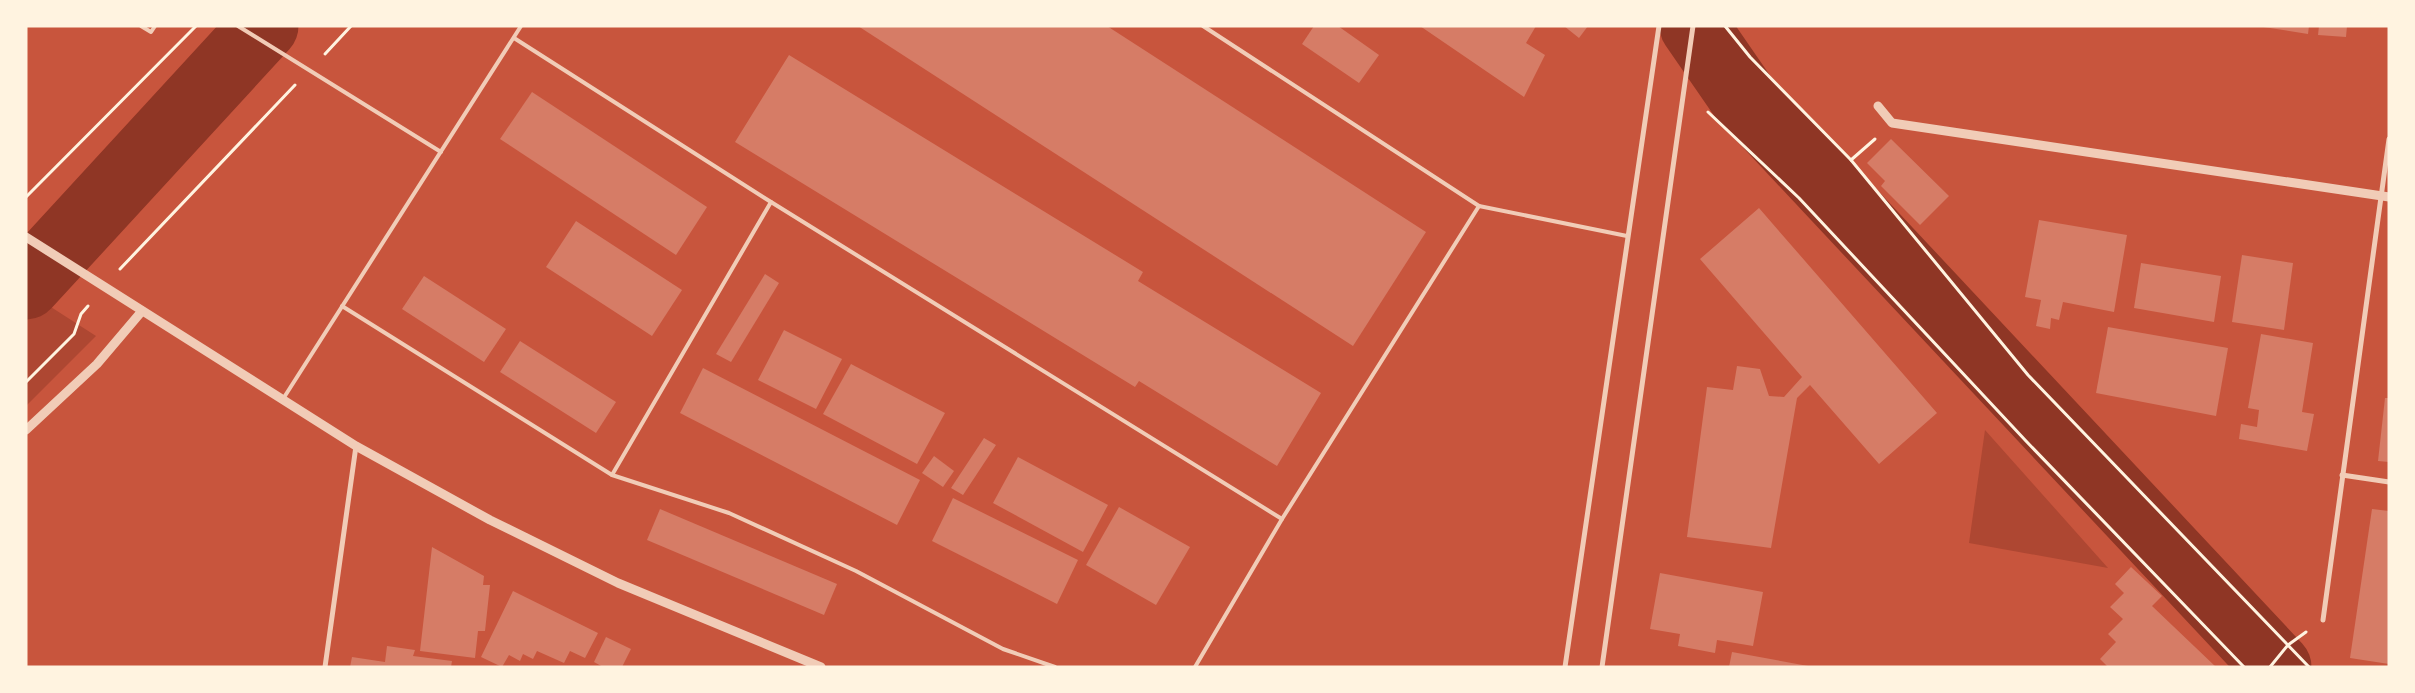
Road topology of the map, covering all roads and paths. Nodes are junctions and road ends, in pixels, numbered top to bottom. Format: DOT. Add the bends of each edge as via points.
graph roads {
  1 [pos="141,26"];
  2 [pos="155,26"];
  3 [pos="196,26"];
  4 [pos="238,26"];
  5 [pos="351,26"];
  6 [pos="521,26"];
  7 [pos="1203,26"];
  8 [pos="1659,26"];
  9 [pos="1693,26"];
  10 [pos="1725,26"];
  11 [pos="514,38"];
  12 [pos="309,70"];
  13 [pos="1878,106"];
  14 [pos="1708,112"];
  15 [pos="1892,123"];
  16 [pos="2389,139"];
  17 [pos="440,152"];
  18 [pos="1851,160"];
  19 [pos="2385,196"];
  20 [pos="26,197"];
  21 [pos="771,202"];
  22 [pos="1480,206"];
  23 [pos="1627,236"];
  24 [pos="26,237"];
  25 [pos="104,286"];
  26 [pos="342,306"];
  27 [pos="142,311"];
  28 [pos="26,382"];
  29 [pos="283,399"];
  30 [pos="26,430"];
  31 [pos="356,446"];
  32 [pos="2342,475"];
  33 [pos="612,476"];
  34 [pos="2389,482"];
  35 [pos="1282,520"];
  36 [pos="2323,620"];
  37 [pos="2288,645"];
  38 [pos="325,667"];
  39 [pos="821,667"];
  40 [pos="1055,667"];
  41 [pos="1195,667"];
  42 [pos="1565,667"];
  43 [pos="1602,667"];
  44 [pos="2244,667"];
  45 [pos="2270,667"];
  46 [pos="2309,667"];
  1 -- 2 [label="lane" via="150,32"];
  3 -- 20 [label="path"];
  4 -- 12 [label="lane"];
  5 -- 12 [label="path"];
  6 -- 11 [label="lane"];
  7 -- 22 [label="lane"];
  8 -- 23 [label="street"];
  9 -- 43 [label="street"];
  10 -- 18 [label="path" via="1750,57"];
  11 -- 17 [label="lane"];
  11 -- 21 [label="lane"];
  12 -- 17 [label="lane"];
  12 -- 25 [label="path"];
  13 -- 15 [label="street"];
  14 -- 44 [label="path" via="1799,198 2026,441"];
  15 -- 18 [label="path"];
  15 -- 19 [label="street"];
  16 -- 19 [label="street"];
  17 -- 26 [label="lane"];
  18 -- 37 [label="path" via="2028,375"];
  19 -- 32 [label="street"];
  21 -- 33 [label="lane"];
  21 -- 35 [label="lane"];
  22 -- 23 [label="lane"];
  22 -- 35 [label="lane"];
  23 -- 42 [label="street"];
  24 -- 25 [label="street"];
  25 -- 27 [label="street"];
  25 -- 28 [label="path" via="81,314 74,334"];
  26 -- 29 [label="lane"];
  26 -- 33 [label="lane"];
  27 -- 29 [label="street"];
  27 -- 30 [label="street" via="97,364"];
  29 -- 31 [label="street"];
  31 -- 38 [label="street"];
  31 -- 39 [label="street" via="490,520 618,583"];
  32 -- 34 [label="street"];
  32 -- 36 [label="street"];
  33 -- 40 [label="lane" via="730,513 856,571 1003,649"];
  35 -- 41 [label="lane"];
  37 -- 45 [label="path"];
  37 -- 46 [label="path"];
}
